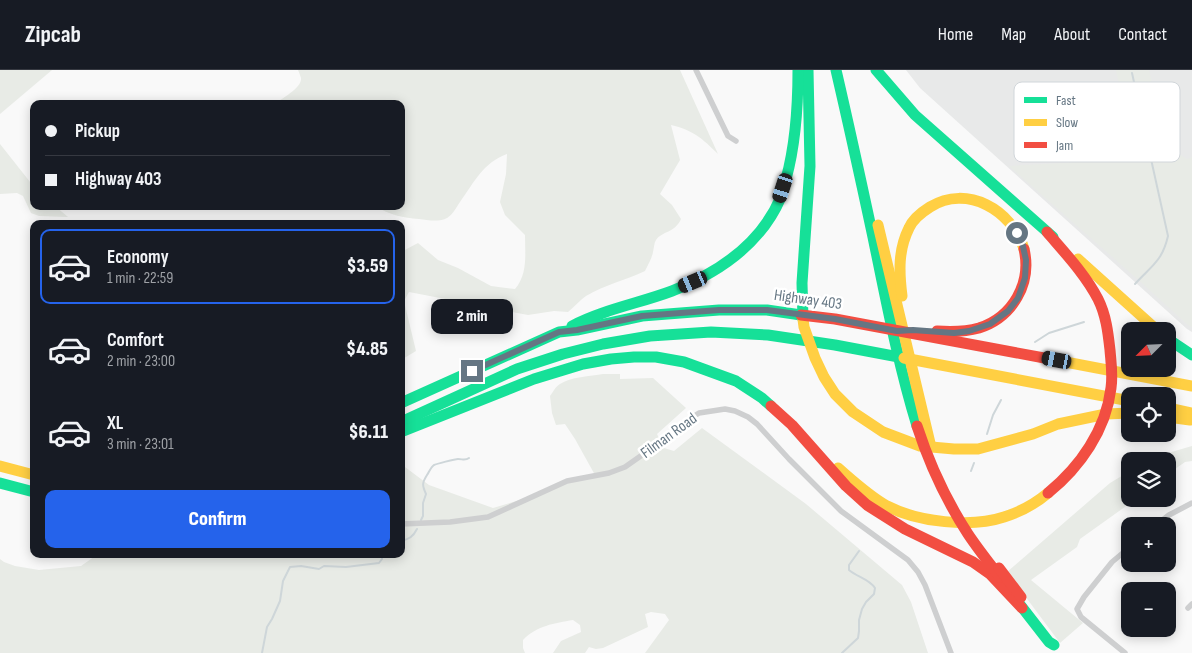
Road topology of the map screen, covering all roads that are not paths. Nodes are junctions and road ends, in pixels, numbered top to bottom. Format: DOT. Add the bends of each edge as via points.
graph roads {
  1 [pos="696,70"];
  2 [pos="798,70"];
  3 [pos="808,70"];
  4 [pos="836,70"];
  5 [pos="843,70"];
  6 [pos="876,70"];
  7 [pos="736,141"];
  8 [pos="1047,232"];
  9 [pos="897,311"];
  10 [pos="1148,322"];
  11 [pos="897,331"];
  12 [pos="559,332"];
  13 [pos="1176,345"];
  14 [pos="1192,356"];
  15 [pos="1192,386"];
  16 [pos="1121,399"];
  17 [pos="405,401"];
  18 [pos="1176,410"];
  19 [pos="1192,413"];
  20 [pos="1121,414"];
  21 [pos="1176,418"];
  22 [pos="405,420"];
  23 [pos="1192,421"];
  24 [pos="923,428"];
  25 [pos="405,430"];
  26 [pos="806,440"];
  27 [pos="0,466"];
  28 [pos="30,474"];
  29 [pos="0,483"];
  30 [pos="30,491"];
  31 [pos="1192,503"];
  32 [pos="1166,517"];
  33 [pos="405,524"];
  34 [pos="975,539"];
  35 [pos="1121,554"];
  36 [pos="1022,608"];
  37 [pos="951,653"];
  38 [pos="1125,653"];
  1 -- 7 [label="street" via="728,136"];
  2 -- 12 [label="highway" via="793,151 779,200 761,230 723,266 693,282"];
  3 -- 20 [label="highway" via="810,166 802,311 815,358 835,394 853,412 883,432 920,446 954,450 978,449 1058,424"];
  4 -- 9 [label="highway" via="865,198"];
  5 -- 9 [label="highway"];
  6 -- 8 [label="highway" via="915,115"];
  8 -- 10 [label="highway"];
  8 -- 26 [label="highway" via="1082,272 1099,300 1108,324 1112,378 1101,428 1077,465 1049,493 1009,516 992,520 927,519 905,513 872,496"];
  9 -- 11 [label="highway" via="902,246 910,226 922,211 949,198 961,198 987,204 1012,223 1022,242 1026,260 1025,278 1018,298 1008,311 990,324 969,331"];
  9 -- 24 [label="highway" via="912,352"];
  9 -- 24 [label="highway" via="906,389"];
  11 -- 12 [label="highway, Highway 403" via="767,310 719,310 642,316"];
  11 -- 15 [label="highway, Highway 403"];
  12 -- 17 [label="highway, Highway 403"];
  13 -- 14 [label="highway"];
  16 -- 22 [label="highway" via="835,345 768,335 711,332 650,336 563,354 517,369"];
  18 -- 19 [label="highway"];
  21 -- 23 [label="highway"];
  24 -- 34 [label="highway" via="936,468"];
  25 -- 26 [label="highway" via="534,379 583,364 656,357 684,362 736,381 762,398"];
  26 -- 36 [label="highway" via="867,505 905,529 973,562 990,574"];
  27 -- 28 [label="highway"];
  29 -- 30 [label="highway"];
  31 -- 32 [label="street"];
  33 -- 37 [label="street, Filman Road" via="488,517 567,481 625,467 699,413 735,411 757,424 841,511 908,560 925,585"];
  34 -- 36 [label="highway"];
  34 -- 36 [label="highway" via="1053,639 1054,645"];
  35 -- 38 [label="street" via="1077,609 1081,617"];
}
